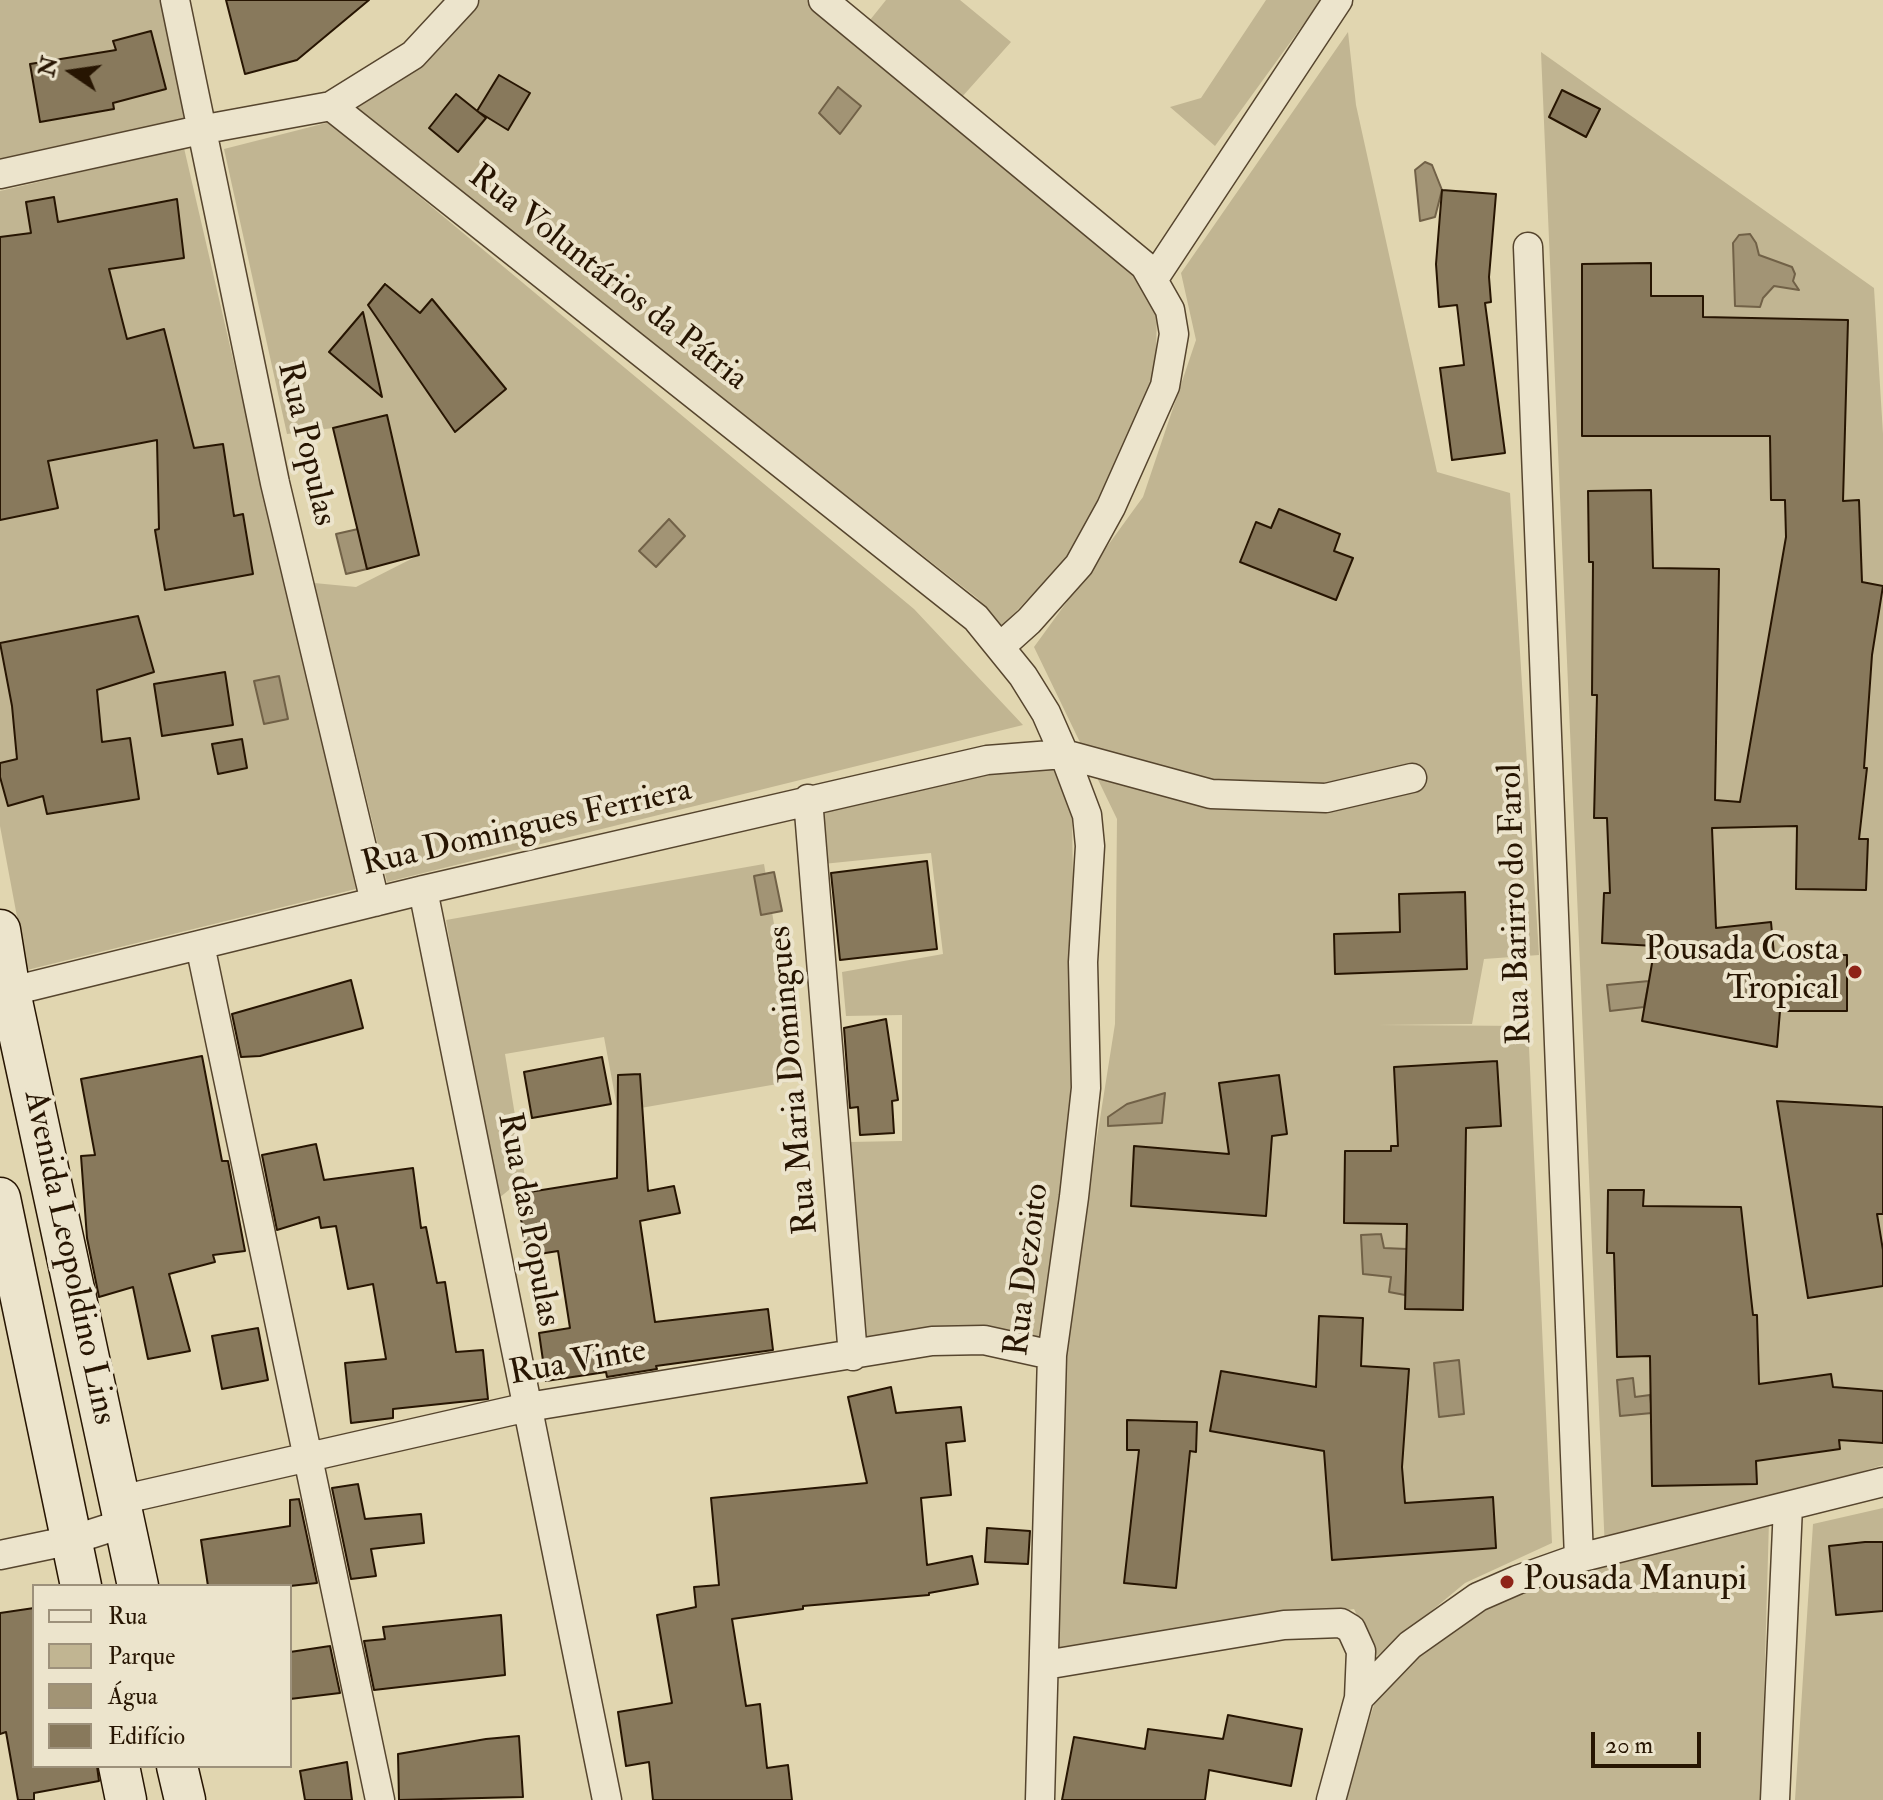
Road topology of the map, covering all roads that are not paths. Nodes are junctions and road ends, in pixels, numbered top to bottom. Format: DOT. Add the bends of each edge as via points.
graph roads {
  1 [pos="175,0"];
  2 [pos="464,0"];
  3 [pos="823,0"];
  4 [pos="1338,0"];
  5 [pos="331,106"];
  6 [pos="200,130"];
  7 [pos="0,174"];
  8 [pos="1528,247"];
  9 [pos="1153,280"];
  10 [pos="1000,647"];
  11 [pos="1064,754"];
  12 [pos="1412,778"];
  13 [pos="808,799"];
  14 [pos="423,890"];
  15 [pos="375,902"];
  16 [pos="0,930"];
  17 [pos="200,945"];
  18 [pos="5,993"];
  19 [pos="0,1198"];
  20 [pos="1052,1355"];
  21 [pos="853,1356"];
  22 [pos="528,1407"];
  23 [pos="308,1457"];
  24 [pos="1883,1482"];
  25 [pos="1788,1506"];
  26 [pos="122,1512"];
  27 [pos="72,1540"];
  28 [pos="0,1555"];
  29 [pos="1579,1558"];
  30 [pos="81,1584"];
  31 [pos="138,1584"];
  32 [pos="1045,1665"];
  33 [pos="1359,1698"];
  34 [pos="119,1768"];
  35 [pos="177,1768"];
  36 [pos="126,1800"];
  37 [pos="185,1800"];
  38 [pos="380,1800"];
  39 [pos="607,1800"];
  40 [pos="1040,1800"];
  41 [pos="1331,1800"];
  42 [pos="1775,1800"];
  1 -- 6 [label="street, Rua Populas"];
  2 -- 5 [label="street" via="413,55"];
  3 -- 9 [label="street" via="1145,266"];
  4 -- 9 [label="street"];
  5 -- 6 [label="street"];
  5 -- 10 [label="street, Rua Voluntários da Pátria" via="976,618"];
  6 -- 7 [label="street"];
  6 -- 15 [label="street, Rua Populas" via="275,483"];
  8 -- 29 [label="street, Rua Barirro do Farol"];
  9 -- 10 [label="street" via="1170,310 1174,334 1157,407 1079,565"];
  10 -- 11 [label="street, Rua Voluntários da Pátria" via="1046,713"];
  11 -- 12 [label="street, Rua Domingues Ferriera" via="1211,794 1326,798"];
  11 -- 13 [label="street, Rua Domingues Ferriera" via="987,760"];
  11 -- 20 [label="street, Rua Dezoito" via="1087,815 1090,846 1083,962 1086,1088"];
  13 -- 14 [label="street, Rua Domingues Ferriera"];
  13 -- 21 [label="street, Rua Maria Domingues"];
  14 -- 15 [label="street, Rua Domingues Ferriera"];
  14 -- 22 [label="street, Rua das Populas"];
  15 -- 17 [label="street, Rua Domingues Ferriera"];
  16 -- 18 [label="main road, Avenida Leopoldino Lins"];
  17 -- 18 [label="street, Rua Domingues Ferriera"];
  17 -- 23 [label="street"];
  18 -- 26 [label="main road, Avenida Leopoldino Lins"];
  19 -- 27 [label="main road, Avenida Leopoldino Lins"];
  20 -- 21 [label="street, Rua Vinte" via="962,1340"];
  20 -- 32 [label="street, Rua Dezoito"];
  21 -- 22 [label="street, Rua Vinte"];
  22 -- 23 [label="street, Rua Vinte"];
  22 -- 39 [label="street, Rua das Populas"];
  23 -- 26 [label="street, Rua Vinte"];
  23 -- 38 [label="street"];
  24 -- 25 [label="street"];
  25 -- 29 [label="street"];
  25 -- 42 [label="street"];
  26 -- 27 [label="street, Rua Vinte"];
  26 -- 31 [label="main road, Avenida Leopoldino Lins"];
  27 -- 28 [label="street, Rua Vinte"];
  27 -- 30 [label="main road, Avenida Leopoldino Lins"];
  29 -- 33 [label="street" via="1478,1597 1410,1645"];
  32 -- 33 [label="street" via="1284,1625 1341,1623 1351,1629 1361,1651"];
  32 -- 40 [label="street, Rua Dezoito"];
  33 -- 41 [label="street"];
  34 -- 36 [label="main road"];
  35 -- 37 [label="main road"];
}
